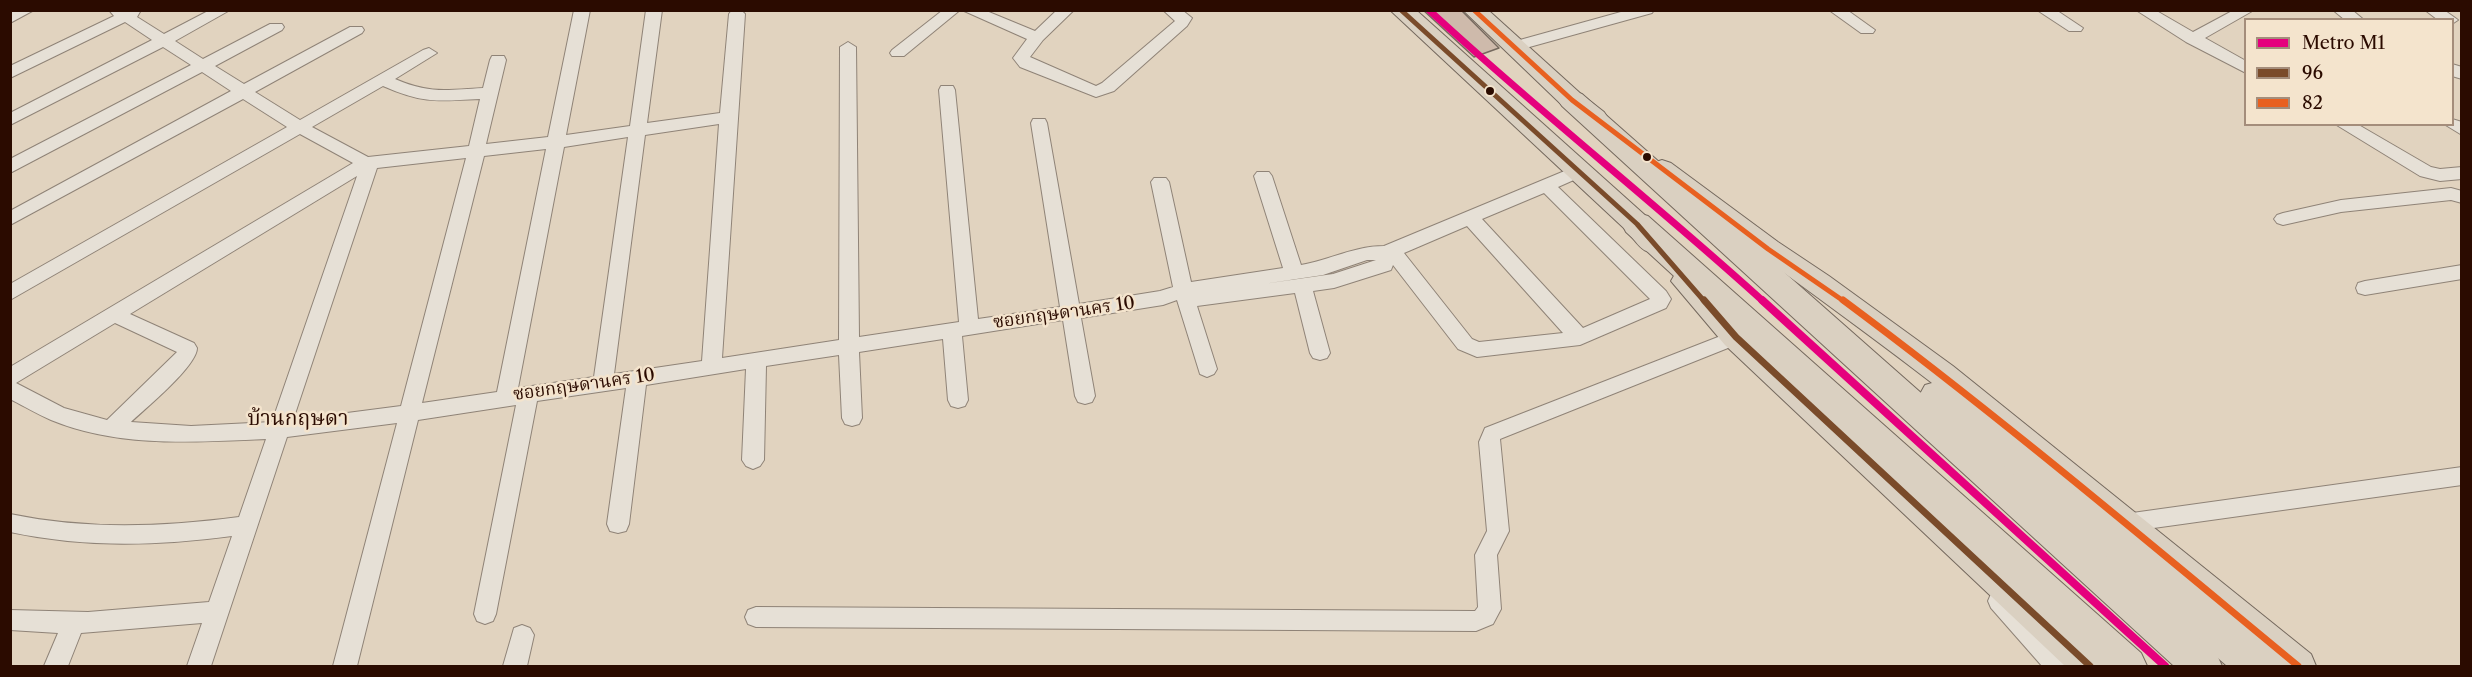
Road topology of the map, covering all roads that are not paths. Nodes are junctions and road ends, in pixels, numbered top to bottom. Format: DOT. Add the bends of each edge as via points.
graph roads {
  1 [pos="27,10"];
  2 [pos="223,10"];
  3 [pos="582,10"];
  4 [pos="654,10"];
  5 [pos="953,10"];
  6 [pos="969,10"];
  7 [pos="1067,10"];
  8 [pos="1170,10"];
  9 [pos="1401,10"];
  10 [pos="1474,10"];
  11 [pos="1647,10"];
  12 [pos="1836,10"];
  13 [pos="2044,10"];
  14 [pos="2143,10"];
  15 [pos="2340,10"];
  16 [pos="2432,10"];
  17 [pos="2244,11"];
  18 [pos="126,12"];
  19 [pos="737,14"];
  20 [pos="10,18"];
  21 [pos="2354,18"];
  22 [pos="2447,18"];
  23 [pos="276,27"];
  24 [pos="2074,28"];
  25 [pos="356,30"];
  26 [pos="1866,30"];
  27 [pos="1036,37"];
  28 [pos="2192,39"];
  29 [pos="165,41"];
  30 [pos="1515,46"];
  31 [pos="849,47"];
  32 [pos="429,53"];
  33 [pos="898,54"];
  34 [pos="498,60"];
  35 [pos="203,66"];
  36 [pos="2244,67"];
  37 [pos="10,73"];
  38 [pos="381,79"];
  39 [pos="947,90"];
  40 [pos="243,91"];
  41 [pos="490,93"];
  42 [pos="1572,100"];
  43 [pos="728,117"];
  44 [pos="10,120"];
  45 [pos="1039,123"];
  46 [pos="2347,126"];
  47 [pos="299,127"];
  48 [pos="638,130"];
  49 [pos="558,142"];
  50 [pos="476,152"];
  51 [pos="368,163"];
  52 [pos="10,167"];
  53 [pos="1578,171"];
  54 [pos="2462,173"];
  55 [pos="1263,176"];
  56 [pos="1160,182"];
  57 [pos="1546,185"];
  58 [pos="2461,196"];
  59 [pos="1470,218"];
  60 [pos="10,219"];
  61 [pos="2283,219"];
  62 [pos="1637,224"];
  63 [pos="1768,249"];
  64 [pos="1389,252"];
  65 [pos="2462,272"];
  66 [pos="1299,280"];
  67 [pos="2365,288"];
  68 [pos="10,293"];
  69 [pos="1185,296"];
  70 [pos="1069,313"];
  71 [pos="113,314"];
  72 [pos="960,328"];
  73 [pos="1736,337"];
  74 [pos="1580,338"];
  75 [pos="849,347"];
  76 [pos="1320,353"];
  77 [pos="756,360"];
  78 [pos="712,366"];
  79 [pos="1207,369"];
  80 [pos="10,376"];
  81 [pos="637,378"];
  82 [pos="603,382"];
  83 [pos="10,388"];
  84 [pos="528,394"];
  85 [pos="1085,396"];
  86 [pos="506,397"];
  87 [pos="958,400"];
  88 [pos="409,412"];
  89 [pos="852,418"];
  90 [pos="111,429"];
  91 [pos="280,430"];
  92 [pos="753,460"];
  93 [pos="2462,476"];
  94 [pos="1917,505"];
  95 [pos="10,523"];
  96 [pos="2125,523"];
  97 [pos="618,524"];
  98 [pos="245,525"];
  99 [pos="218,611"];
  100 [pos="485,614"];
  101 [pos="756,617"];
  102 [pos="10,620"];
  103 [pos="74,622"];
  104 [pos="522,635"];
  105 [pos="2197,662"];
  106 [pos="56,666"];
  107 [pos="199,666"];
  108 [pos="345,666"];
  109 [pos="515,666"];
  110 [pos="2057,666"];
  111 [pos="2090,666"];
  112 [pos="2127,666"];
  113 [pos="2253,666"];
  114 [pos="2298,666"];
  1 -- 20 [label="street"];
  2 -- 29 [label="street"];
  3 -- 49 [label="street"];
  4 -- 48 [label="street"];
  5 -- 33 [label="street"];
  6 -- 27 [label="street"];
  7 -- 27 [label="street"];
  8 -- 27 [label="street" via="1184,18 1182,23 1103,91 1096,92 1022,60 1022,54"];
  9 -- 53 [label="main road"];
  10 -- 30 [label="main road"];
  11 -- 30 [label="street"];
  12 -- 26 [label="street"];
  13 -- 24 [label="street"];
  14 -- 28 [label="street"];
  15 -- 21 [label="street"];
  16 -- 22 [label="street"];
  17 -- 28 [label="street"];
  18 -- 29 [label="street"];
  18 -- 37 [label="street"];
  19 -- 43 [label="street"];
  23 -- 35 [label="street"];
  25 -- 40 [label="street"];
  28 -- 36 [label="street"];
  29 -- 35 [label="street"];
  29 -- 44 [label="street"];
  30 -- 42 [label="main road"];
  31 -- 75 [label="street"];
  32 -- 38 [label="street"];
  34 -- 41 [label="street"];
  35 -- 40 [label="street"];
  35 -- 52 [label="street"];
  38 -- 41 [label="street" via="415,94 430,96"];
  38 -- 47 [label="street"];
  39 -- 72 [label="street"];
  40 -- 47 [label="street"];
  40 -- 60 [label="street"];
  41 -- 50 [label="street"];
  42 -- 63 [label="main road"];
  42 -- 105 [label="highway"];
  43 -- 48 [label="street"];
  43 -- 78 [label="street"];
  45 -- 70 [label="street"];
  46 -- 54 [label="street" via="2433,174"];
  47 -- 51 [label="street"];
  47 -- 68 [label="street"];
  48 -- 49 [label="street"];
  48 -- 82 [label="street"];
  49 -- 50 [label="street"];
  49 -- 86 [label="street"];
  50 -- 51 [label="street"];
  50 -- 88 [label="street"];
  51 -- 71 [label="street"];
  51 -- 91 [label="street"];
  53 -- 57 [label="street, ซอยกฤษดานคร 10"];
  53 -- 62 [label="main road"];
  55 -- 66 [label="street"];
  56 -- 69 [label="street"];
  57 -- 59 [label="street, ซอยกฤษดานคร 10"];
  57 -- 74 [label="street" via="1661,299"];
  58 -- 61 [label="street" via="2341,206"];
  59 -- 64 [label="street, ซอยกฤษดานคร 10"];
  59 -- 74 [label="street"];
  62 -- 73 [label="main road"];
  62 -- 112 [label="highway"];
  63 -- 96 [label="main road" via="1942,374"];
  63 -- 113 [label="main road"];
  64 -- 66 [label="street, ซอยกฤษดานคร 10" via="1384,265 1334,281"];
  64 -- 74 [label="street" via="1471,348"];
  65 -- 67 [label="street"];
  66 -- 69 [label="street, ซอยกฤษดานคร 10"];
  66 -- 76 [label="street"];
  69 -- 70 [label="street, ซอยกฤษดานคร 10"];
  69 -- 79 [label="street"];
  70 -- 72 [label="street, ซอยกฤษดานคร 10"];
  70 -- 85 [label="street"];
  71 -- 80 [label="street"];
  71 -- 90 [label="street" via="187,348 187,353"];
  72 -- 75 [label="street, ซอยกฤษดานคร 10"];
  72 -- 87 [label="street"];
  73 -- 94 [label="main road"];
  73 -- 101 [label="street" via="1492,434 1489,442 1498,531 1486,555 1490,609 1476,621"];
  75 -- 77 [label="street, ซอยกฤษดานคร 10"];
  75 -- 89 [label="street"];
  77 -- 78 [label="street, ซอยกฤษดานคร 10"];
  77 -- 92 [label="street"];
  78 -- 81 [label="street, ซอยกฤษดานคร 10"];
  81 -- 82 [label="street, ซอยกฤษดานคร 10"];
  81 -- 97 [label="street"];
  82 -- 84 [label="street, ซอยกฤษดานคร 10"];
  83 -- 90 [label="street, ซอยกฤษดานคร 10" via="58,414"];
  84 -- 86 [label="street, ซอยกฤษดานคร 10"];
  84 -- 100 [label="street"];
  86 -- 88 [label="street, ซอยกฤษดานคร 10"];
  88 -- 91 [label="street, ซอยกฤษดานคร 10"];
  88 -- 108 [label="street"];
  90 -- 91 [label="street, ซอยกฤษดานคร 10" via="191,434"];
  91 -- 98 [label="street"];
  93 -- 96 [label="street"];
  94 -- 110 [label="street"];
  94 -- 111 [label="main road"];
  95 -- 98 [label="street" via="41,531 130,537"];
  96 -- 114 [label="main road"];
  98 -- 99 [label="street"];
  99 -- 103 [label="street"];
  99 -- 107 [label="street"];
  102 -- 103 [label="street"];
  103 -- 106 [label="street"];
  104 -- 109 [label="street"];
}
